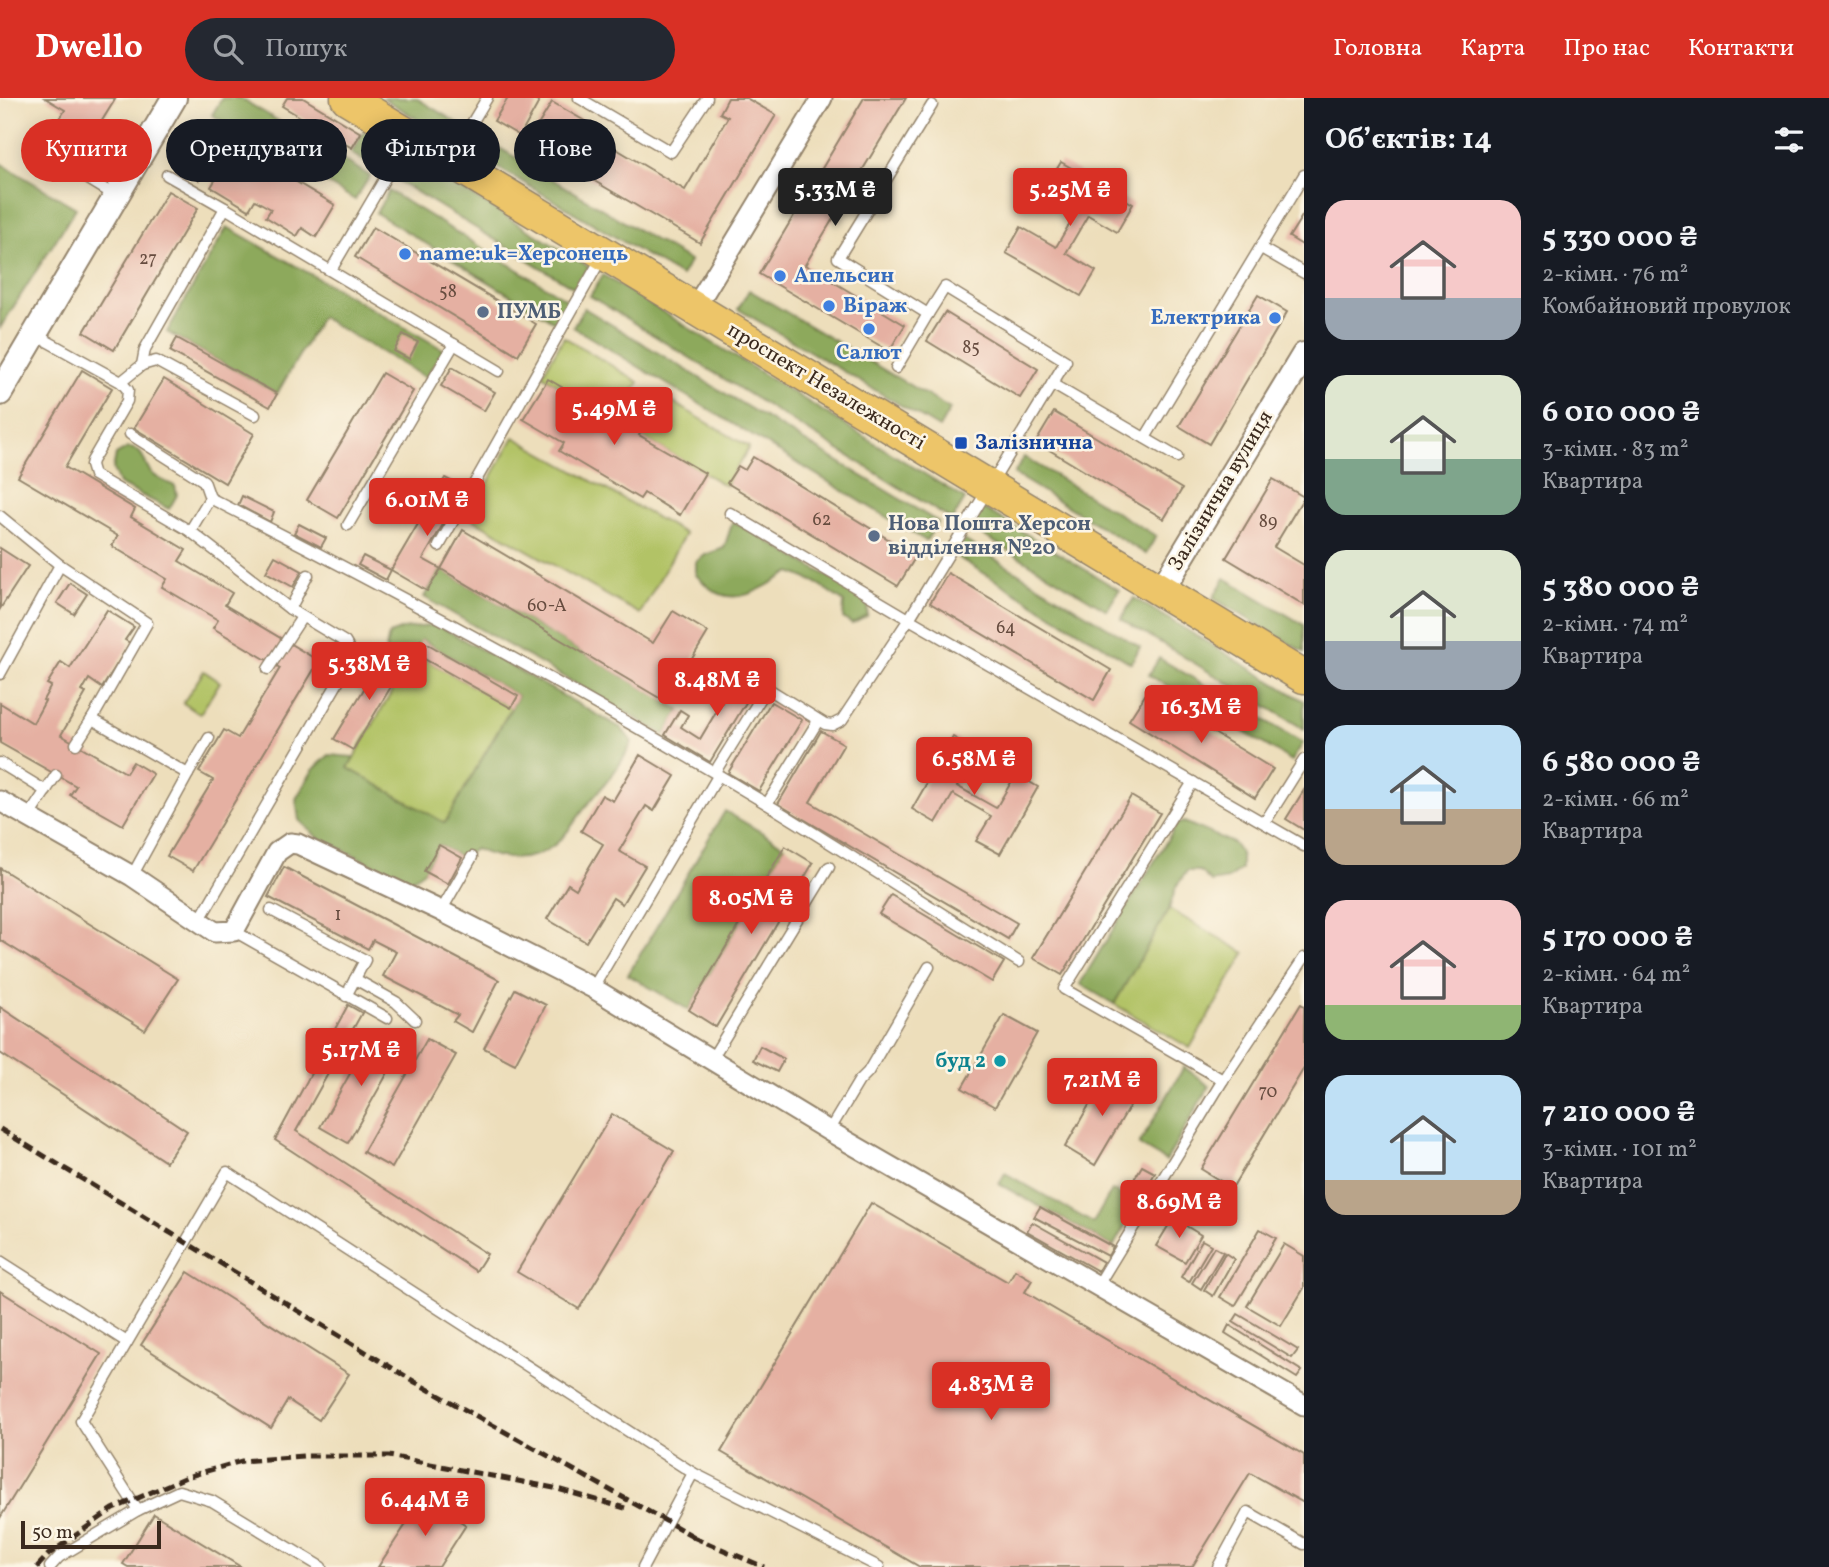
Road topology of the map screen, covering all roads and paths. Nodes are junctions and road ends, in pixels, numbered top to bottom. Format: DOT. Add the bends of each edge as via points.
graph roads {
  1 [pos="174,98"];
  2 [pos="347,98"];
  3 [pos="487,98"];
  4 [pos="579,98"];
  5 [pos="707,98"];
  6 [pos="822,98"];
  7 [pos="932,105"];
  8 [pos="382,119"];
  9 [pos="474,119"];
  10 [pos="1304,175"];
  11 [pos="94,182"];
  12 [pos="179,182"];
  13 [pos="383,182"];
  14 [pos="487,182"];
  15 [pos="117,196"];
  16 [pos="225,208"];
  17 [pos="1261,248"];
  18 [pos="604,254"];
  19 [pos="331,270"];
  20 [pos="1304,273"];
  21 [pos="695,308"];
  22 [pos="928,314"];
  23 [pos="34,334"];
  24 [pos="454,344"];
  25 [pos="1304,355"];
  26 [pos="142,365"];
  27 [pos="896,368"];
  28 [pos="499,371"];
  29 [pos="121,382"];
  30 [pos="1052,384"];
  31 [pos="0,393"];
  32 [pos="255,415"];
  33 [pos="130,434"];
  34 [pos="1145,438"];
  35 [pos="1177,457"];
  36 [pos="990,487"];
  37 [pos="210,498"];
  38 [pos="730,513"];
  39 [pos="0,516"];
  40 [pos="348,525"];
  41 [pos="190,531"];
  42 [pos="439,546"];
  43 [pos="60,565"];
  44 [pos="308,575"];
  45 [pos="1161,591"];
  46 [pos="290,610"];
  47 [pos="302,617"];
  48 [pos="909,619"];
  49 [pos="268,669"];
  50 [pos="0,674"];
  51 [pos="1304,677"];
  52 [pos="92,719"];
  53 [pos="818,721"];
  54 [pos="209,738"];
  55 [pos="76,744"];
  56 [pos="1304,760"];
  57 [pos="0,763"];
  58 [pos="718,771"];
  59 [pos="188,774"];
  60 [pos="56,775"];
  61 [pos="1193,782"];
  62 [pos="46,791"];
  63 [pos="0,801"];
  64 [pos="767,804"];
  65 [pos="29,816"];
  66 [pos="1265,822"];
  67 [pos="1304,846"];
  68 [pos="472,857"];
  69 [pos="829,867"];
  70 [pos="132,876"];
  71 [pos="271,911"];
  72 [pos="441,911"];
  73 [pos="199,921"];
  74 [pos="234,931"];
  75 [pos="1304,958"];
  76 [pos="1019,962"];
  77 [pos="929,967"];
  78 [pos="1299,977"];
  79 [pos="355,979"];
  80 [pos="593,988"];
  81 [pos="346,996"];
  82 [pos="387,1018"];
  83 [pos="415,1020"];
  84 [pos="710,1061"];
  85 [pos="1223,1080"];
  86 [pos="829,1131"];
  87 [pos="0,1261"];
  88 [pos="1098,1285"];
  89 [pos="127,1342"];
  90 [pos="1304,1405"];
  91 [pos="693,1473"];
  92 [pos="138,1510"];
  93 [pos="1304,1544"];
  94 [pos="50,1567"];
  95 [pos="321,1567"];
  96 [pos="643,1567"];
  97 [pos="879,1567"];
  98 [pos="1218,1567"];
  1 -- 15 [label="street"];
  2 -- 8 [label="main road, проспект Незалежності"];
  3 -- 9 [label="lane"];
  4 -- 5 [label="lane" via="671,152"];
  6 -- 21 [label="street"];
  7 -- 22 [label="lane" via="838,258"];
  10 -- 17 [label="lane"];
  11 -- 15 [label="lane"];
  12 -- 16 [label="lane"];
  13 -- 19 [label="lane"];
  14 -- 18 [label="main road, проспект Незалежності"];
  15 -- 23 [label="street"];
  16 -- 19 [label="lane"];
  16 -- 26 [label="lane" via="145,349"];
  17 -- 20 [label="lane"];
  17 -- 34 [label="lane"];
  18 -- 21 [label="main road, проспект Незалежності"];
  18 -- 42 [label="lane"];
  19 -- 24 [label="lane"];
  21 -- 36 [label="main road, проспект Незалежності"];
  22 -- 27 [label="lane"];
  22 -- 30 [label="lane" via="945,287 1066,361"];
  23 -- 29 [label="lane"];
  23 -- 31 [label="street"];
  24 -- 28 [label="lane"];
  24 -- 40 [label="lane"];
  25 -- 45 [label="street, Залізнична вулиця"];
  26 -- 29 [label="lane"];
  26 -- 32 [label="lane" via="156,360"];
  29 -- 41 [label="lane" via="128,390 127,401 92,461 94,475"];
  30 -- 34 [label="lane"];
  30 -- 36 [label="lane"];
  33 -- 37 [label="lane" via="204,481"];
  34 -- 35 [label="lane"];
  36 -- 45 [label="main road, проспект Незалежності"];
  36 -- 48 [label="lane"];
  37 -- 41 [label="lane"];
  37 -- 58 [label="lane"];
  38 -- 48 [label="lane"];
  39 -- 43 [label="lane"];
  41 -- 46 [label="lane"];
  43 -- 50 [label="lane"];
  43 -- 52 [label="lane" via="147,623"];
  44 -- 46 [label="lane"];
  45 -- 51 [label="main road, проспект Незалежності"];
  46 -- 47 [label="lane"];
  47 -- 49 [label="lane"];
  47 -- 73 [label="lane" via="349,645 351,660"];
  48 -- 53 [label="lane" via="842,720 832,725"];
  48 -- 61 [label="lane"];
  52 -- 55 [label="lane"];
  52 -- 59 [label="lane"];
  53 -- 58 [label="lane" via="767,688"];
  53 -- 64 [label="lane"];
  54 -- 59 [label="lane"];
  56 -- 66 [label="lane"];
  57 -- 62 [label="lane"];
  58 -- 64 [label="lane"];
  58 -- 80 [label="lane"];
  59 -- 70 [label="lane"];
  60 -- 62 [label="lane"];
  61 -- 66 [label="lane"];
  61 -- 85 [label="lane" via="1064,989"];
  62 -- 65 [label="lane"];
  63 -- 65 [label="street"];
  64 -- 76 [label="lane"];
  65 -- 70 [label="street"];
  66 -- 67 [label="lane"];
  68 -- 72 [label="lane"];
  69 -- 84 [label="lane"];
  70 -- 73 [label="street"];
  71 -- 79 [label="lane" via="365,960"];
  72 -- 74 [label="street" via="290,843 277,852"];
  72 -- 80 [label="street"];
  73 -- 74 [label="street" via="215,932"];
  74 -- 81 [label="lane"];
  75 -- 78 [label="lane"];
  77 -- 86 [label="lane"];
  78 -- 85 [label="lane"];
  79 -- 81 [label="lane"];
  79 -- 83 [label="lane" via="396,1002"];
  80 -- 84 [label="street"];
  81 -- 82 [label="lane"];
  84 -- 86 [label="street"];
  85 -- 88 [label="lane"];
  86 -- 88 [label="street"];
  87 -- 89 [label="lane"];
  88 -- 90 [label="street"];
  89 -- 91 [label="lane" via="227,1172"];
  89 -- 92 [label="lane" via="81,1421"];
  91 -- 96 [label="lane"];
  91 -- 97 [label="lane"];
  92 -- 94 [label="lane" via="59,1557"];
  92 -- 95 [label="lane" via="179,1491 212,1502"];
  93 -- 98 [label="lane" via="1248,1512"];
}
